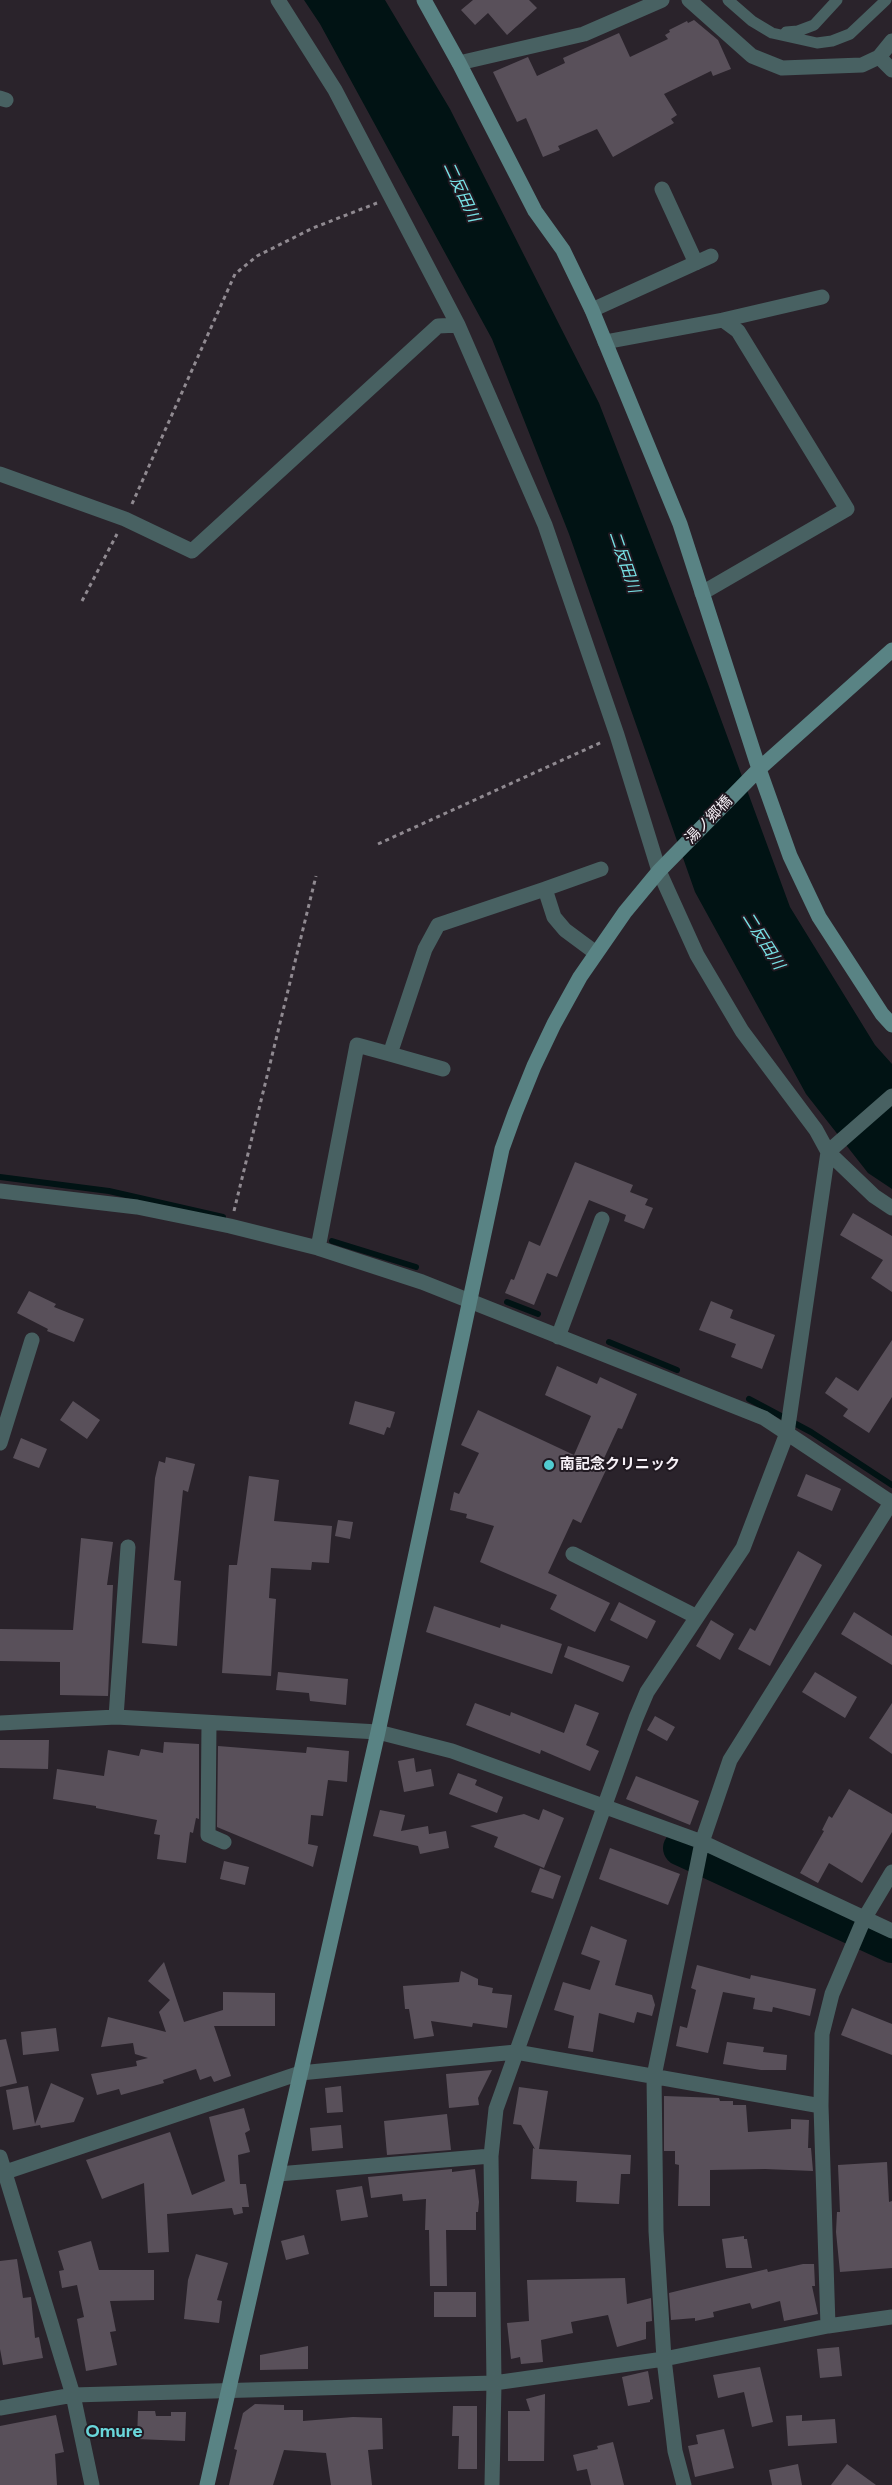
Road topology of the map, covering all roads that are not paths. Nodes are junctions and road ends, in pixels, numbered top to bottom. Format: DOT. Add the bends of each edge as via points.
graph roads {
  1 [pos="278,0"];
  2 [pos="424,0"];
  3 [pos="662,0"];
  4 [pos="689,0"];
  5 [pos="728,0"];
  6 [pos="837,0"];
  7 [pos="886,0"];
  8 [pos="772,33"];
  9 [pos="892,42"];
  10 [pos="879,57"];
  11 [pos="459,63"];
  12 [pos="892,70"];
  13 [pos="662,190"];
  14 [pos="711,256"];
  15 [pos="696,263"];
  16 [pos="822,297"];
  17 [pos="592,310"];
  18 [pos="723,320"];
  19 [pos="458,325"];
  20 [pos="605,342"];
  21 [pos="0,474"];
  22 [pos="702,593"];
  23 [pos="892,650"];
  24 [pos="759,769"];
  25 [pos="601,869"];
  26 [pos="659,871"];
  27 [pos="545,889"];
  28 [pos="596,953"];
  29 [pos="892,1025"];
  30 [pos="390,1054"];
  31 [pos="443,1068"];
  32 [pos="892,1096"];
  33 [pos="828,1152"];
  34 [pos="0,1191"];
  35 [pos="892,1208"];
  36 [pos="602,1219"];
  37 [pos="318,1248"];
  38 [pos="469,1302"];
  39 [pos="558,1337"];
  40 [pos="32,1340"];
  41 [pos="788,1429"];
  42 [pos="0,1443"];
  43 [pos="892,1502"];
  44 [pos="128,1547"];
  45 [pos="573,1554"];
  46 [pos="698,1617"];
  47 [pos="116,1718"];
  48 [pos="0,1723"];
  49 [pos="209,1723"];
  50 [pos="378,1732"];
  51 [pos="603,1806"];
  52 [pos="224,1842"];
  53 [pos="700,1851"];
  54 [pos="892,1872"];
  55 [pos="861,1927"];
  56 [pos="892,1931"];
  57 [pos="516,2052"];
  58 [pos="300,2073"];
  59 [pos="654,2076"];
  60 [pos="821,2106"];
  61 [pos="490,2156"];
  62 [pos="0,2157"];
  63 [pos="2,2173"];
  64 [pos="278,2174"];
  65 [pos="892,2317"];
  66 [pos="828,2326"];
  67 [pos="664,2359"];
  68 [pos="494,2383"];
  69 [pos="228,2392"];
  70 [pos="73,2395"];
  71 [pos="0,2408"];
  72 [pos="92,2485"];
  73 [pos="207,2485"];
  74 [pos="492,2485"];
  75 [pos="684,2485"];
  1 -- 19 [label="street" via="335,90"];
  2 -- 11 [label="street"];
  3 -- 11 [label="street" via="584,34"];
  4 -- 10 [label="street" via="752,56 782,68 862,65"];
  5 -- 8 [label="lane"];
  6 -- 8 [label="lane" via="814,25 798,31"];
  7 -- 8 [label="lane" via="850,34 832,41 817,43"];
  9 -- 10 [label="street"];
  10 -- 12 [label="street"];
  11 -- 17 [label="street" via="535,211 563,250"];
  13 -- 15 [label="street"];
  14 -- 15 [label="street"];
  15 -- 17 [label="street"];
  16 -- 18 [label="street"];
  17 -- 20 [label="street"];
  18 -- 20 [label="street"];
  18 -- 22 [label="street" via="738,331 847,509"];
  19 -- 21 [label="street" via="438,326 192,551 125,519"];
  19 -- 26 [label="street" via="545,525"];
  20 -- 22 [label="street" via="680,524"];
  22 -- 24 [label="street"];
  23 -- 24 [label="street, 湯ノ郷橋"];
  24 -- 26 [label="street, 湯ノ郷橋"];
  24 -- 29 [label="street" via="790,856 819,917"];
  25 -- 27 [label="street"];
  26 -- 28 [label="street, 湯ノ郷橋" via="624,912"];
  26 -- 33 [label="street" via="697,955 742,1031 816,1130"];
  27 -- 28 [label="street" via="554,917 565,930"];
  27 -- 30 [label="street" via="438,925 425,949"];
  28 -- 38 [label="street, 湯ノ郷橋" via="534,1066 502,1149"];
  30 -- 31 [label="street"];
  30 -- 37 [label="street" via="357,1045"];
  32 -- 33 [label="street"];
  33 -- 35 [label="street" via="874,1196"];
  33 -- 41 [label="street"];
  34 -- 37 [label="street" via="137,1206"];
  36 -- 39 [label="street"];
  37 -- 38 [label="street" via="422,1282"];
  38 -- 39 [label="street"];
  38 -- 50 [label="street, 湯ノ郷橋"];
  39 -- 41 [label="street"];
  40 -- 42 [label="street"];
  41 -- 43 [label="street"];
  41 -- 46 [label="street" via="743,1548"];
  43 -- 53 [label="street" via="730,1760"];
  44 -- 47 [label="street"];
  45 -- 46 [label="street"];
  46 -- 51 [label="street" via="648,1692"];
  47 -- 48 [label="street"];
  47 -- 49 [label="street"];
  49 -- 50 [label="street"];
  49 -- 52 [label="street" via="208,1835"];
  50 -- 51 [label="street" via="452,1751"];
  50 -- 58 [label="street, 湯ノ郷橋"];
  51 -- 53 [label="street"];
  51 -- 57 [label="street"];
  53 -- 55 [label="street"];
  53 -- 59 [label="street"];
  54 -- 55 [label="street"];
  55 -- 56 [label="street"];
  55 -- 60 [label="street" via="832,1994 822,2034"];
  57 -- 58 [label="street"];
  57 -- 59 [label="street"];
  57 -- 61 [label="street" via="496,2109"];
  58 -- 63 [label="street"];
  58 -- 64 [label="street, 湯ノ郷橋"];
  59 -- 60 [label="street"];
  59 -- 67 [label="street" via="656,2231"];
  60 -- 66 [label="street"];
  61 -- 64 [label="street"];
  61 -- 68 [label="street"];
  62 -- 63 [label="street"];
  63 -- 70 [label="street"];
  64 -- 69 [label="street, 湯ノ郷橋"];
  65 -- 66 [label="street"];
  66 -- 67 [label="street"];
  67 -- 68 [label="street"];
  67 -- 75 [label="street" via="676,2451"];
  68 -- 69 [label="street"];
  68 -- 74 [label="street"];
  69 -- 70 [label="street"];
  69 -- 73 [label="street, 湯ノ郷橋"];
  70 -- 71 [label="street"];
  70 -- 72 [label="street"];
}
